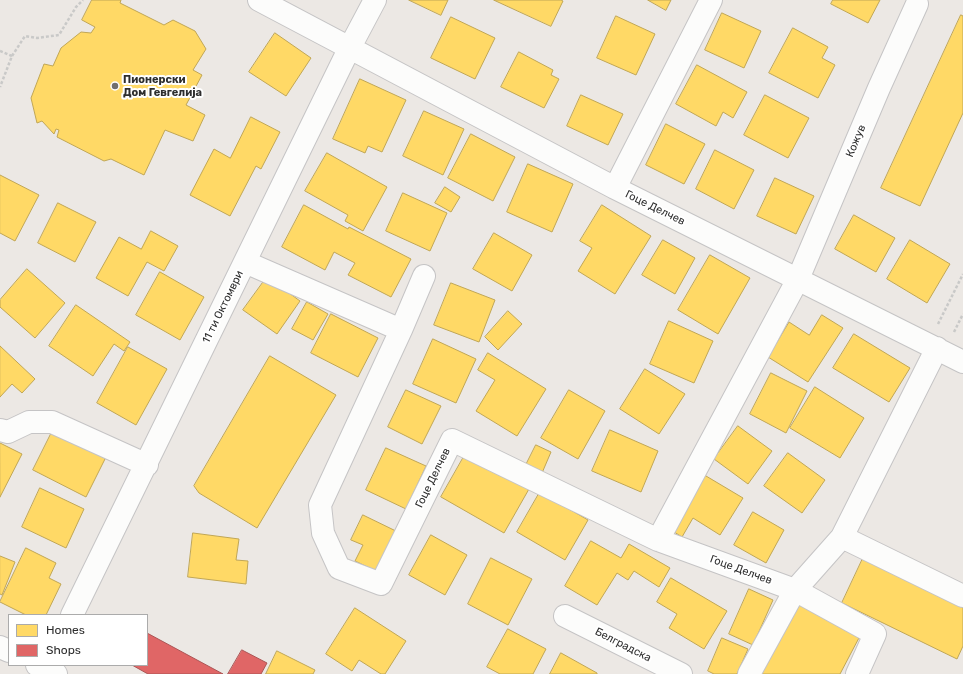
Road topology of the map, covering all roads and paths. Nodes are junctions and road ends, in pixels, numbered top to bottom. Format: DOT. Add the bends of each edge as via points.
graph roads {
  1 [pos="83,0"];
  2 [pos="259,0"];
  3 [pos="375,0"];
  4 [pos="712,0"];
  5 [pos="918,4"];
  6 [pos="349,49"];
  7 [pos="0,51"];
  8 [pos="12,56"];
  9 [pos="0,87"];
  10 [pos="615,188"];
  11 [pos="245,262"];
  12 [pos="963,274"];
  13 [pos="424,276"];
  14 [pos="798,279"];
  15 [pos="401,330"];
  16 [pos="932,346"];
  17 [pos="963,362"];
  18 [pos="0,430"];
  19 [pos="147,465"];
  20 [pos="842,537"];
  21 [pos="658,540"];
  22 [pos="794,590"];
  23 [pos="963,596"];
  24 [pos="72,614"];
  25 [pos="565,616"];
  26 [pos="681,674"];
  27 [pos="749,674"];
  28 [pos="857,674"];
  1 -- 8 [label="path" via="59,35 37,38 25,36"];
  2 -- 6 [label="street, Гоце Делчев"];
  3 -- 6 [label="street, 11 ти Октомври"];
  4 -- 10 [label="street"];
  5 -- 14 [label="street, Кожув" via="879,88"];
  6 -- 10 [label="street, Гоце Делчев"];
  6 -- 11 [label="street, 11 ти Октомври"];
  7 -- 8 [label="path"];
  8 -- 9 [label="path"];
  10 -- 14 [label="street, Гоце Делчев"];
  11 -- 15 [label="street"];
  11 -- 19 [label="street, 11 ти Октомври"];
  12 -- 16 [label="path"];
  13 -- 15 [label="street, Гоце Делчев"];
  14 -- 16 [label="street, Гоце Делчев"];
  14 -- 21 [label="street, Кожув"];
  15 -- 21 [label="street, Гоце Делчев" via="320,505 323,533 339,568 381,584 452,440"];
  16 -- 17 [label="street, Гоце Делчев"];
  16 -- 20 [label="street"];
  18 -- 19 [label="street" via="8,432 29,422 52,422"];
  19 -- 24 [label="street, 11 ти Октомври"];
  20 -- 22 [label="street"];
  20 -- 23 [label="street"];
  21 -- 22 [label="street, Гоце Делчев"];
  22 -- 27 [label="street"];
  22 -- 28 [label="street, Гоце Делчев" via="875,634"];
  25 -- 26 [label="street, Белградска"];
}
